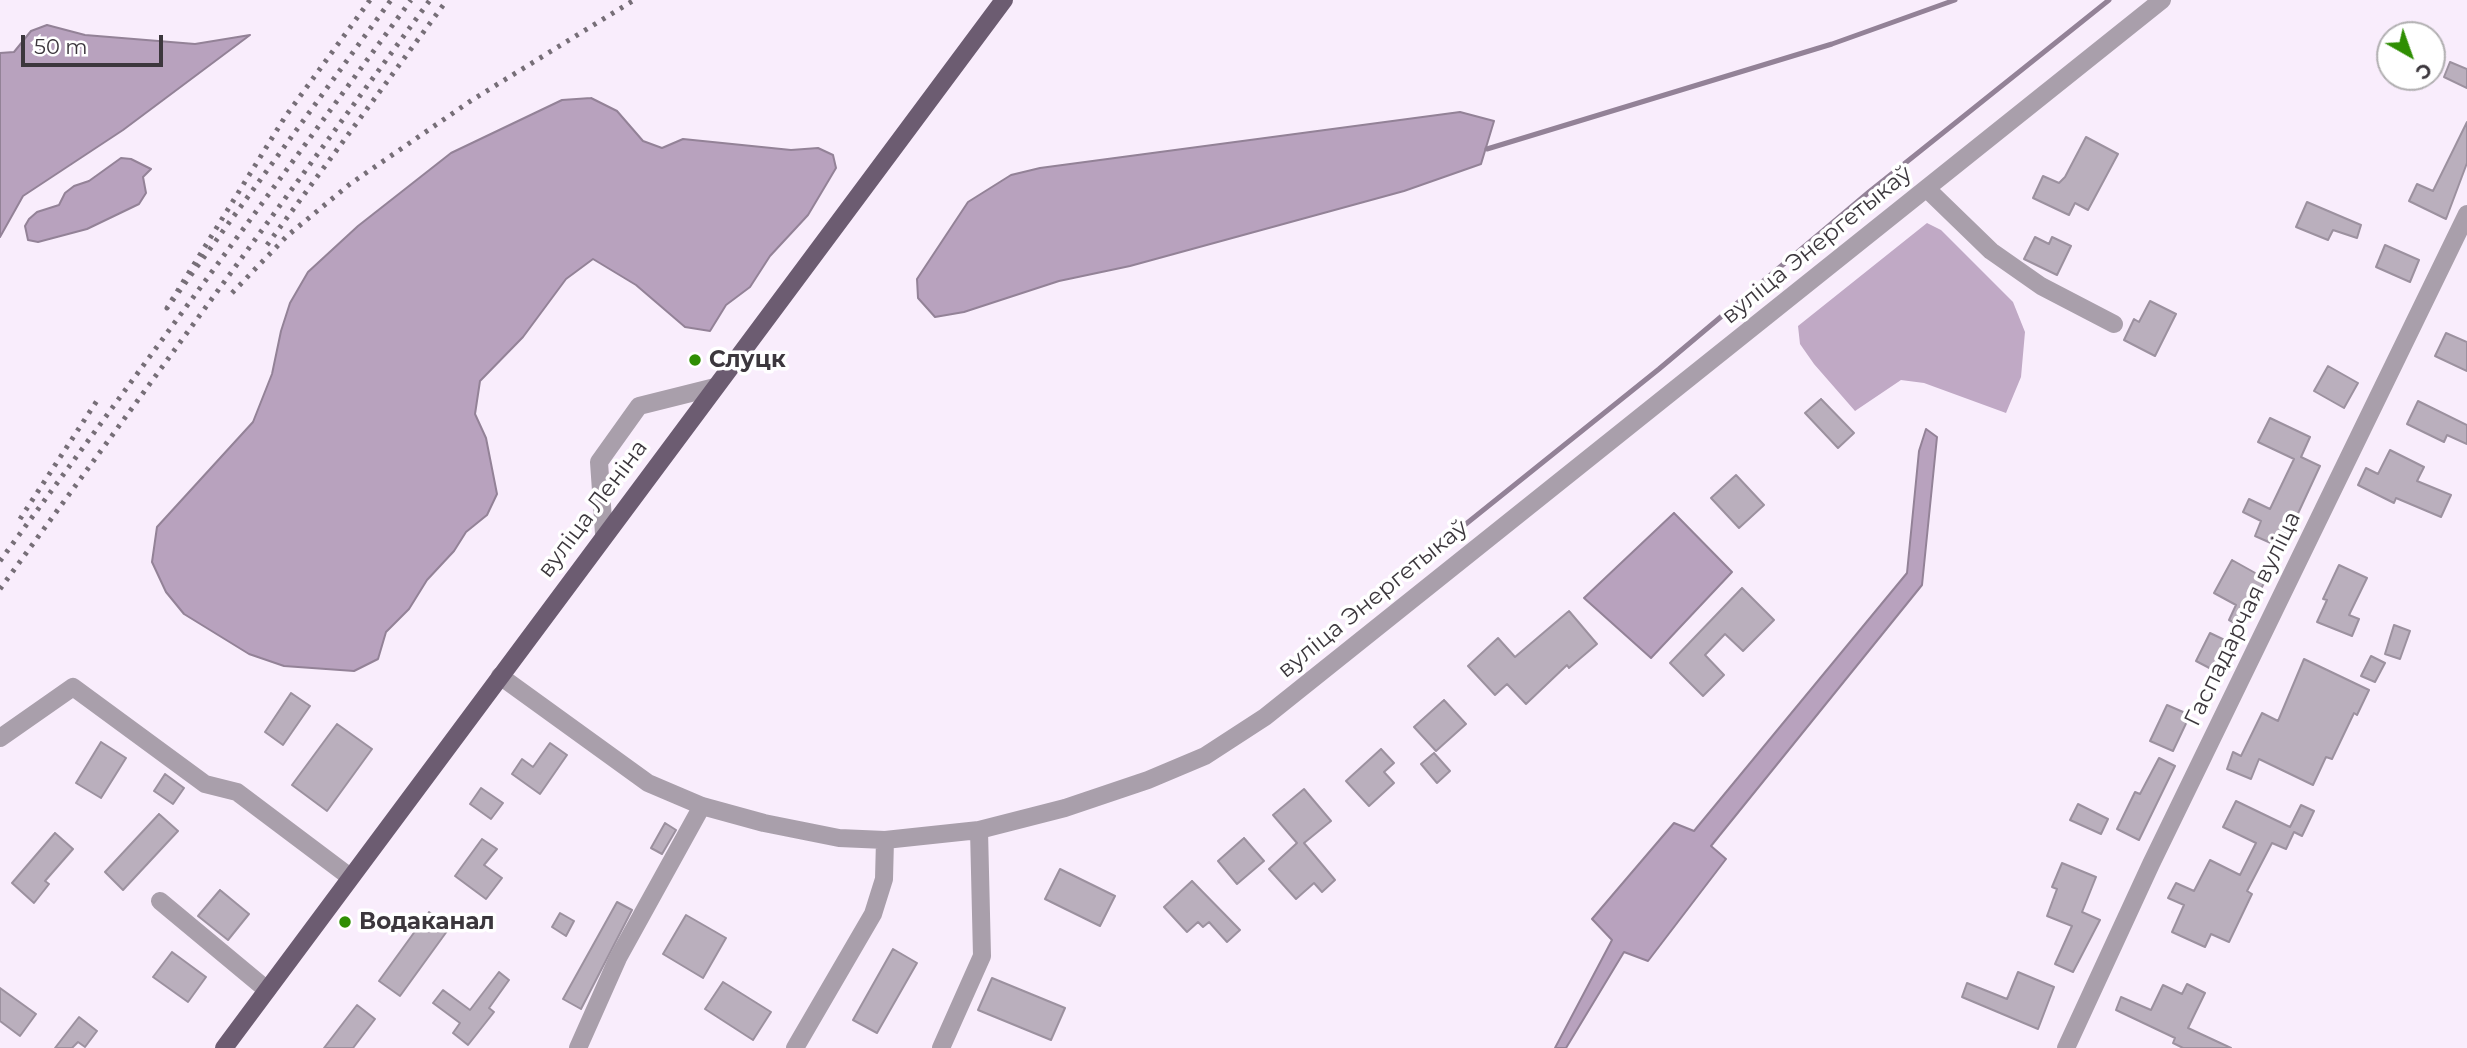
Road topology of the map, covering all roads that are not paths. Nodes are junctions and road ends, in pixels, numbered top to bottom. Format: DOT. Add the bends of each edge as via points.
graph roads {
  1 [pos="1004,0"];
  2 [pos="2162,0"];
  3 [pos="1927,189"];
  4 [pos="2467,214"];
  5 [pos="2114,324"];
  6 [pos="715,387"];
  7 [pos="604,534"];
  8 [pos="500,676"];
  9 [pos="0,738"];
  10 [pos="702,806"];
  11 [pos="979,830"];
  12 [pos="885,840"];
  13 [pos="350,877"];
  14 [pos="160,901"];
  15 [pos="267,990"];
  16 [pos="224,1048"];
  17 [pos="578,1048"];
  18 [pos="795,1048"];
  19 [pos="941,1048"];
  20 [pos="2066,1048"];
  1 -- 6 [label="main road, вуліца Леніна"];
  2 -- 3 [label="street, вуліца Энергетыкаў"];
  3 -- 5 [label="street" via="1991,251 2041,286"];
  3 -- 11 [label="street, вуліца Энергетыкаў" via="1265,717 1205,756 1148,780"];
  4 -- 20 [label="street, Гаспадарчая вуліца"];
  6 -- 7 [label="main road, вуліца Леніна"];
  6 -- 7 [label="street" via="639,406 599,462"];
  7 -- 8 [label="main road, вуліца Леніна"];
  8 -- 10 [label="street, вуліца Энергетыкаў" via="648,783"];
  8 -- 13 [label="main road, вуліца Леніна"];
  9 -- 13 [label="street" via="73,687 205,784 237,792"];
  10 -- 12 [label="street, вуліца Энергетыкаў" via="839,838"];
  10 -- 17 [label="street" via="618,958"];
  11 -- 12 [label="street, вуліца Энергетыкаў"];
  11 -- 19 [label="street" via="982,956"];
  12 -- 18 [label="street" via="884,879 873,914"];
  13 -- 15 [label="main road, вуліца Леніна"];
  14 -- 15 [label="street"];
  15 -- 16 [label="main road, вуліца Леніна"];
}
